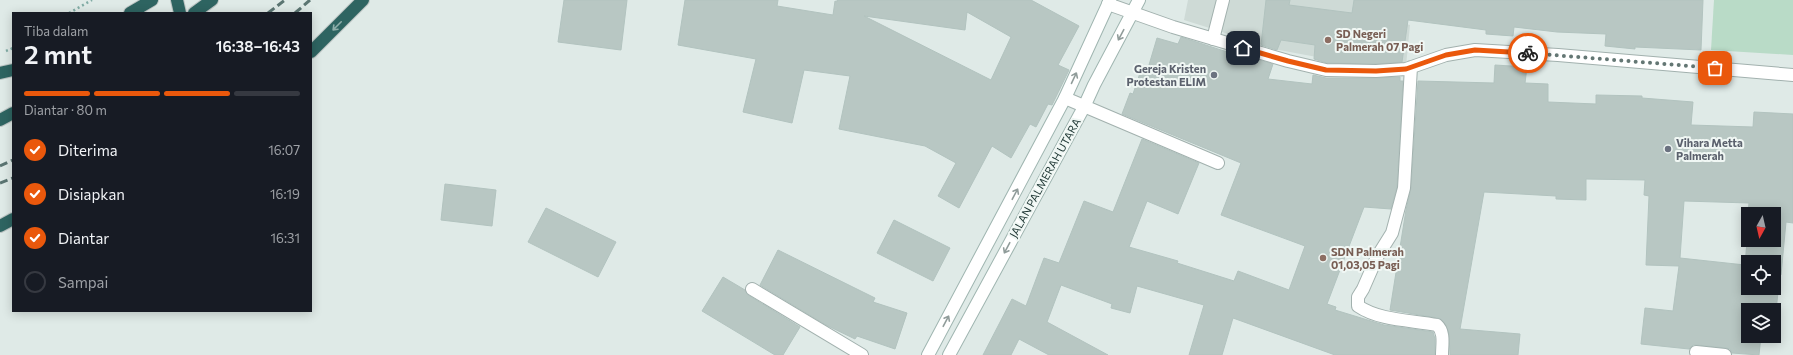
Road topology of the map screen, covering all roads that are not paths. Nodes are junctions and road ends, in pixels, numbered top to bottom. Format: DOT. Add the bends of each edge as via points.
graph roads {
  1 [pos="152,0"];
  2 [pos="177,0"];
  3 [pos="212,0"];
  4 [pos="364,0"];
  5 [pos="1139,0"];
  6 [pos="1223,0"];
  7 [pos="1106,1"];
  8 [pos="132,12"];
  9 [pos="180,12"];
  10 [pos="195,12"];
  11 [pos="1132,13"];
  12 [pos="1213,39"];
  13 [pos="312,51"];
  14 [pos="1411,67"];
  15 [pos="12,70"];
  16 [pos="0,74"];
  17 [pos="1793,75"];
  18 [pos="1064,98"];
  19 [pos="1084,107"];
  20 [pos="12,114"];
  21 [pos="0,120"];
  22 [pos="1218,163"];
  23 [pos="1030,166"];
  24 [pos="1047,174"];
  25 [pos="12,220"];
  26 [pos="0,226"];
  27 [pos="752,289"];
  28 [pos="1696,352"];
  29 [pos="862,355"];
  30 [pos="928,355"];
  31 [pos="949,355"];
  32 [pos="1442,355"];
  33 [pos="1725,355"];
  1 -- 8 [label="highway"];
  2 -- 9 [label="highway"];
  3 -- 10 [label="highway"];
  4 -- 13 [label="highway, one-way"];
  5 -- 11 [label="street, JALAN PALMERAH UTARA"];
  6 -- 12 [label="street"];
  7 -- 11 [label="street"];
  18 -- 7 [label="street, JALAN PALMERAH UTARA, one-way"];
  11 -- 12 [label="street"];
  11 -- 19 [label="street, JALAN PALMERAH UTARA, one-way"];
  12 -- 14 [label="street" via="1326,70 1376,71"];
  14 -- 17 [label="street" via="1446,55 1475,50 1558,54"];
  14 -- 32 [label="street" via="1405,174 1400,207 1392,233 1377,257 1357,303 1362,309 1380,315 1437,325 1442,334"];
  15 -- 16 [label="highway"];
  18 -- 19 [label="street"];
  18 -- 23 [label="street, JALAN PALMERAH UTARA"];
  19 -- 22 [label="street"];
  19 -- 24 [label="street, JALAN PALMERAH UTARA"];
  20 -- 21 [label="highway"];
  23 -- 24 [label="street"];
  30 -- 23 [label="street, JALAN PALMERAH UTARA, one-way"];
  24 -- 31 [label="street, JALAN PALMERAH UTARA, one-way"];
  25 -- 26 [label="highway"];
  27 -- 29 [label="street"];
  28 -- 33 [label="street"];
}
